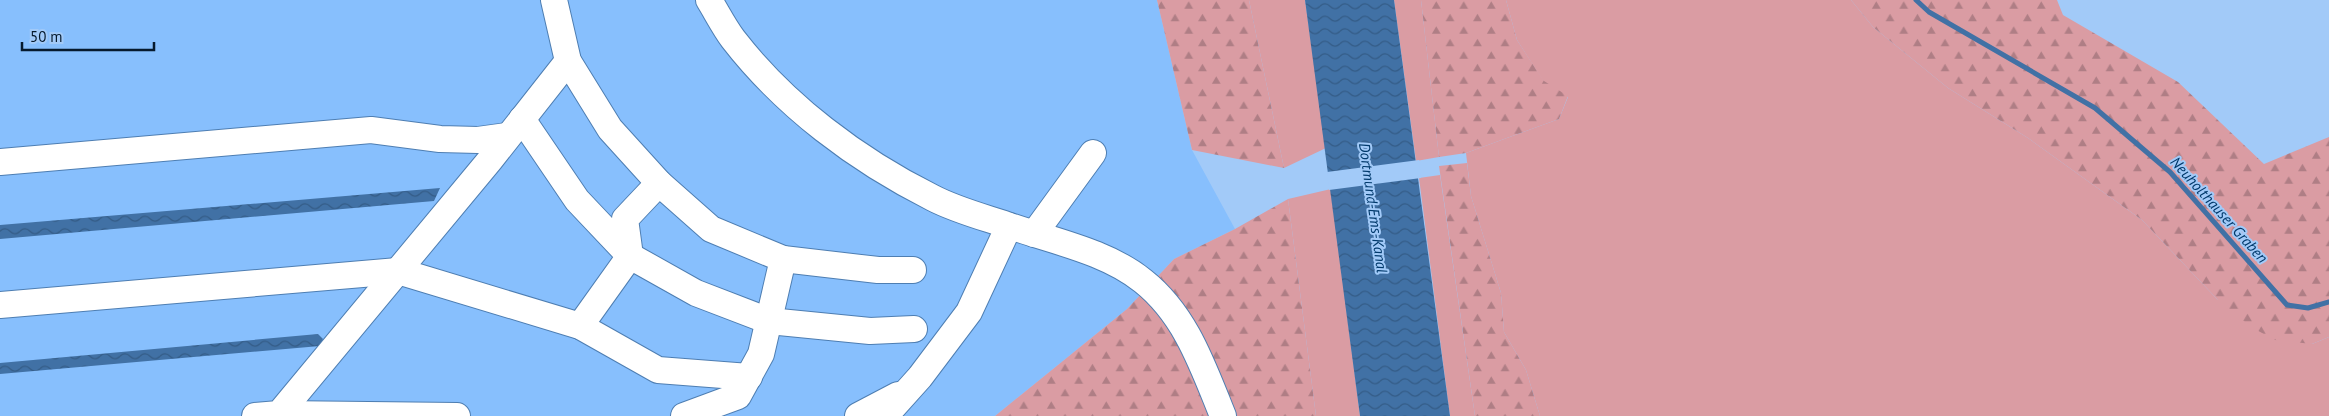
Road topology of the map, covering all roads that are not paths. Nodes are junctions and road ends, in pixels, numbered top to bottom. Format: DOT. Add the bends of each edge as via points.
graph roads {
  1 [pos="554,0"];
  2 [pos="709,0"];
  3 [pos="568,61"];
  4 [pos="514,128"];
  5 [pos="1093,153"];
  6 [pos="0,162"];
  7 [pos="658,183"];
  8 [pos="1008,226"];
  9 [pos="1034,234"];
  10 [pos="630,256"];
  11 [pos="783,259"];
  12 [pos="398,270"];
  13 [pos="913,270"];
  14 [pos="0,305"];
  15 [pos="769,321"];
  16 [pos="580,326"];
  17 [pos="914,329"];
  18 [pos="748,377"];
  19 [pos="920,377"];
  20 [pos="267,415"];
  21 [pos="457,416"];
  22 [pos="684,416"];
  23 [pos="858,416"];
  24 [pos="885,416"];
  25 [pos="1223,416"];
  1 -- 3 [label="lane"];
  2 -- 8 [label="lane" via="733,38 778,89 827,131 878,168 934,199"];
  3 -- 4 [label="lane"];
  3 -- 7 [label="lane" via="610,129"];
  4 -- 6 [label="lane" via="478,140 440,139 371,130"];
  4 -- 10 [label="lane"];
  4 -- 12 [label="lane"];
  5 -- 9 [label="lane"];
  7 -- 10 [label="lane" via="625,219"];
  7 -- 11 [label="lane" via="711,229"];
  8 -- 9 [label="lane"];
  8 -- 19 [label="lane" via="969,312"];
  9 -- 25 [label="lane" via="1102,258 1143,281 1178,317 1200,357"];
  10 -- 15 [label="lane" via="696,292"];
  10 -- 16 [label="lane"];
  11 -- 13 [label="lane" via="878,270"];
  11 -- 15 [label="lane"];
  12 -- 14 [label="lane"];
  12 -- 16 [label="lane"];
  12 -- 20 [label="lane"];
  15 -- 17 [label="lane" via="870,331"];
  15 -- 18 [label="lane" via="761,354"];
  16 -- 18 [label="lane" via="658,370"];
  18 -- 22 [label="lane" via="738,396"];
  19 -- 23 [label="lane" via="891,400"];
  19 -- 24 [label="lane"];
  20 -- 21 [label="lane"];
}
